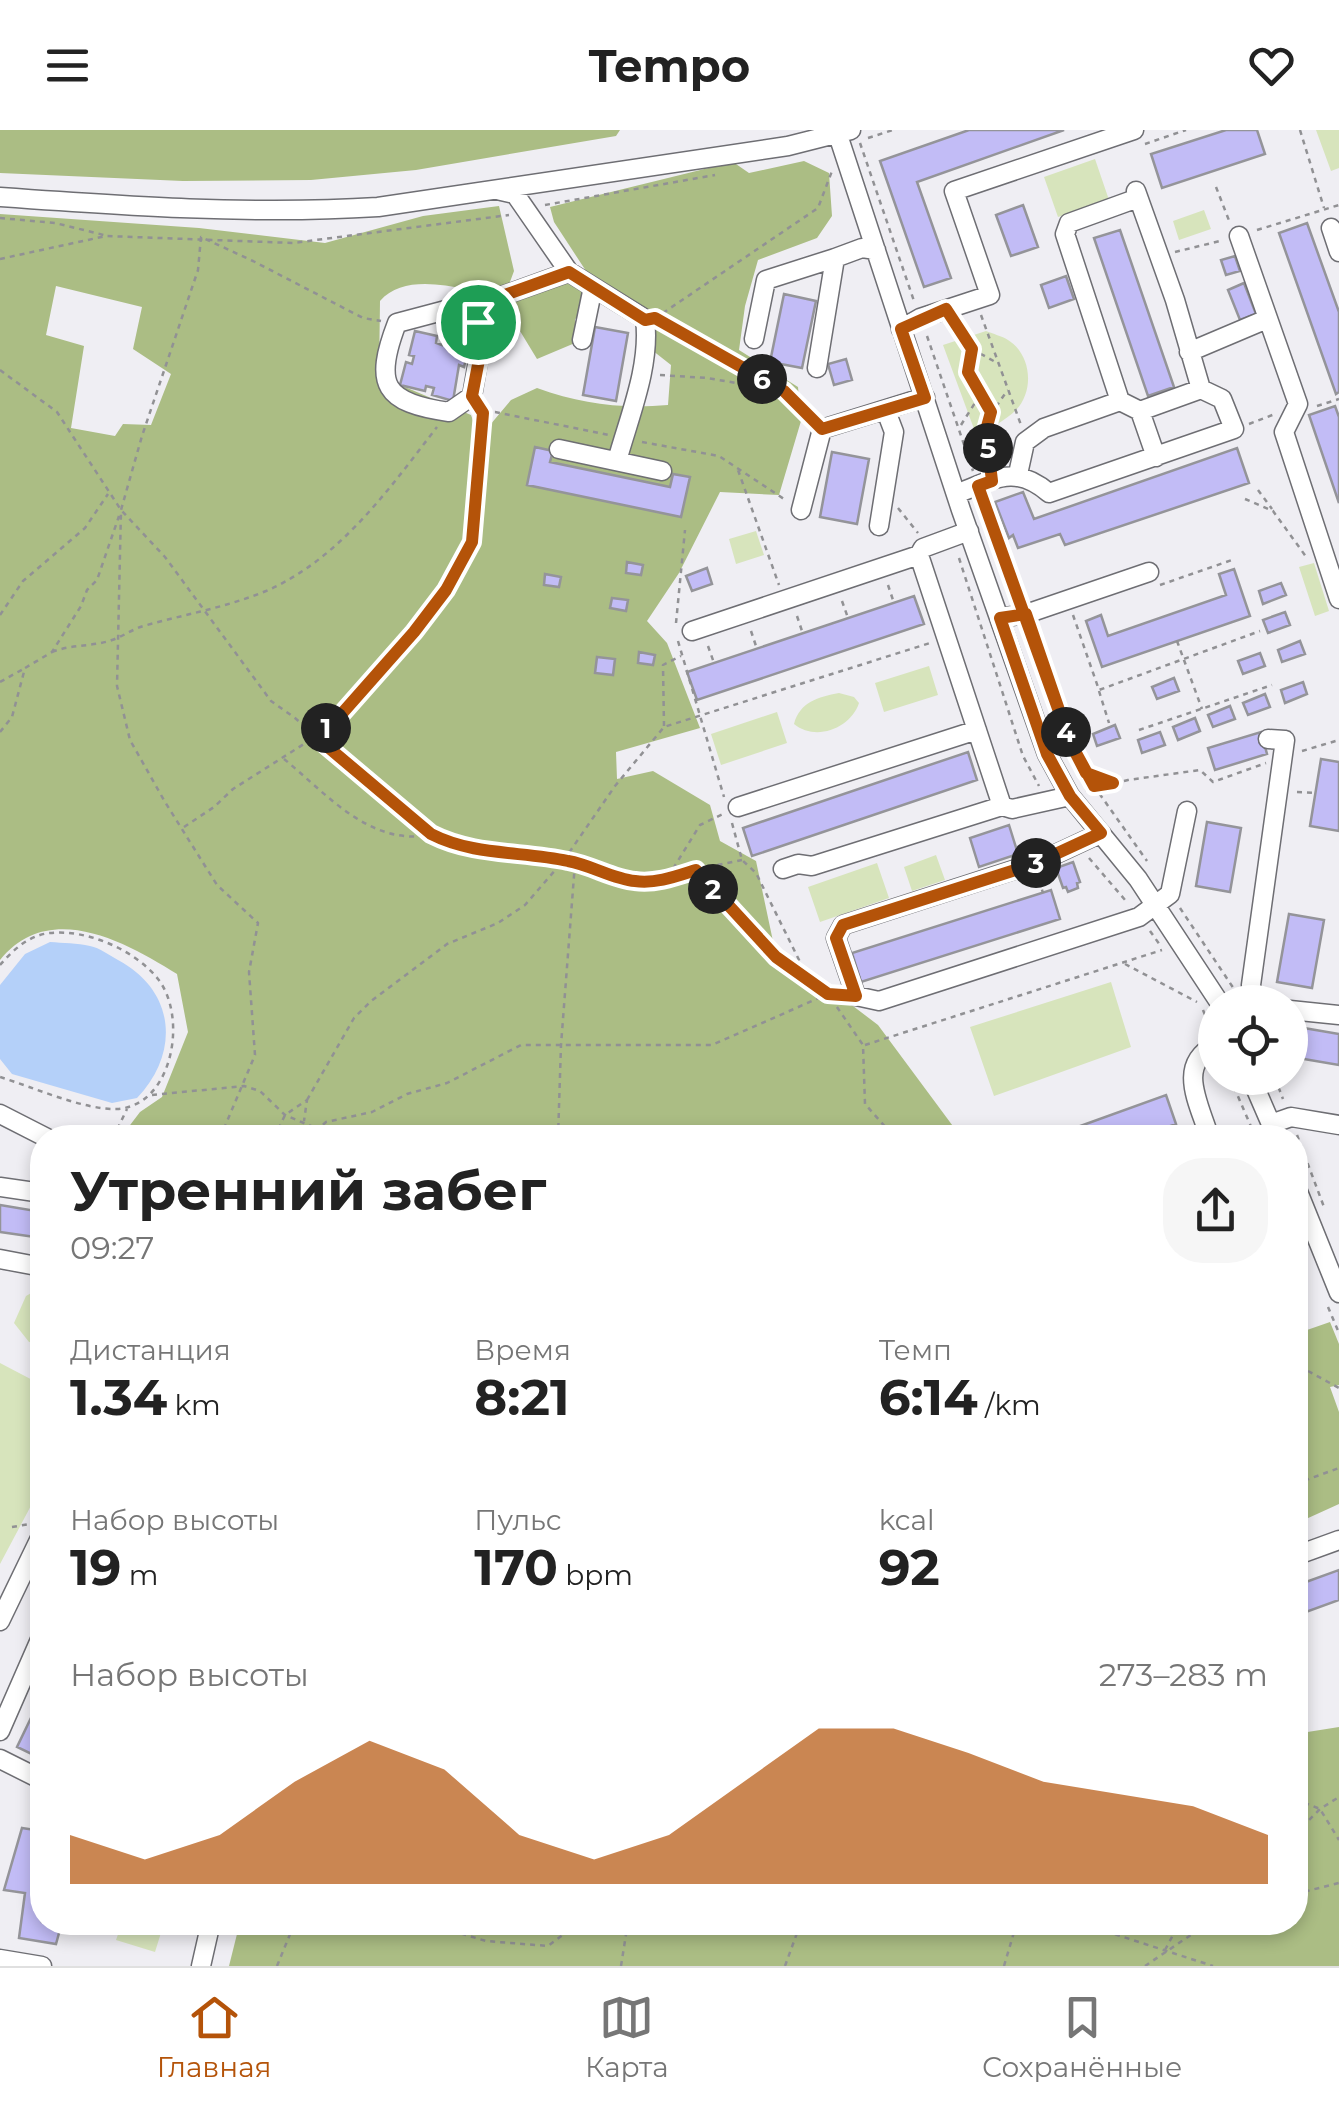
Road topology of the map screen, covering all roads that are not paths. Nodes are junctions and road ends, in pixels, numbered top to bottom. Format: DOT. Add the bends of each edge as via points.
graph roads {
  1 [pos="845,132"];
  2 [pos="1137,138"];
  3 [pos="501,190"];
  4 [pos="0,197"];
  5 [pos="1331,228"];
  6 [pos="1239,236"];
  7 [pos="876,250"];
  8 [pos="1339,252"];
  9 [pos="835,258"];
  10 [pos="569,272"];
  11 [pos="592,287"];
  12 [pos="1267,319"];
  13 [pos="478,322"];
  14 [pos="901,329"];
  15 [pos="754,339"];
  16 [pos="582,340"];
  17 [pos="1189,352"];
  18 [pos="817,368"];
  19 [pos="1201,390"];
  20 [pos="925,398"];
  21 [pos="1120,400"];
  22 [pos="886,410"];
  23 [pos="1140,410"];
  24 [pos="559,449"];
  25 [pos="1156,457"];
  26 [pos="617,461"];
  27 [pos="662,471"];
  28 [pos="1018,474"];
  29 [pos="956,494"];
  30 [pos="801,510"];
  31 [pos="879,526"];
  32 [pos="969,532"];
  33 [pos="921,552"];
  34 [pos="1149,572"];
  35 [pos="1339,599"];
  36 [pos="1000,618"];
  37 [pos="697,630"];
  38 [pos="977,730"];
  39 [pos="1268,739"];
  40 [pos="1070,796"];
  41 [pos="1002,806"];
  42 [pos="734,809"];
  43 [pos="1187,810"];
  44 [pos="1101,833"];
  45 [pos="783,869"];
  46 [pos="1164,900"];
  47 [pos="1202,985"];
  48 [pos="1251,985"];
  49 [pos="1308,1010"];
  50 [pos="1337,1011"];
  51 [pos="1198,1057"];
  52 [pos="1258,1095"];
  53 [pos="0,1114"];
  54 [pos="1206,1125"];
  55 [pos="1271,1125"];
  56 [pos="1281,1125"];
  57 [pos="1339,1126"];
  58 [pos="30,1129"];
  59 [pos="0,1188"];
  60 [pos="30,1192"];
  61 [pos="1309,1218"];
  62 [pos="1330,1246"];
  63 [pos="0,1260"];
  64 [pos="30,1265"];
  65 [pos="1339,1292"];
  66 [pos="1339,1540"];
  67 [pos="1308,1551"];
  68 [pos="30,1559"];
  69 [pos="0,1621"];
  70 [pos="30,1662"];
  71 [pos="0,1732"];
  72 [pos="0,1759"];
  73 [pos="30,1774"];
  74 [pos="207,1935"];
  75 [pos="0,1958"];
  76 [pos="42,1966"];
  77 [pos="200,1966"];
  1 -- 3 [label="street"];
  1 -- 7 [label="street"];
  2 -- 14 [label="street" via="954,191 990,295"];
  3 -- 4 [label="street" via="318,211"];
  3 -- 10 [label="street" via="515,194"];
  5 -- 8 [label="street"];
  6 -- 12 [label="street"];
  7 -- 9 [label="street"];
  7 -- 14 [label="street"];
  9 -- 15 [label="street" via="766,280"];
  9 -- 18 [label="street"];
  10 -- 11 [label="street"];
  10 -- 13 [label="street" via="488,301"];
  11 -- 16 [label="street"];
  11 -- 26 [label="street" via="645,320 640,374"];
  12 -- 17 [label="street"];
  12 -- 35 [label="street" via="1298,404 1284,432"];
  13 -- 13 [label="street" via="446,310 396,323 383,372 388,389 415,407 449,412 472,396 482,344"];
  14 -- 20 [label="street"];
  17 -- 19 [label="street"];
  17 -- 21 [label="street" via="1137,194 1070,223 1066,234"];
  19 -- 23 [label="street"];
  19 -- 25 [label="street" via="1222,399 1234,430"];
  20 -- 22 [label="street"];
  20 -- 29 [label="street"];
  21 -- 23 [label="street"];
  21 -- 28 [label="street" via="1044,428 1025,442"];
  22 -- 30 [label="street" via="822,429"];
  22 -- 31 [label="street" via="894,432"];
  23 -- 25 [label="street"];
  24 -- 26 [label="street"];
  25 -- 28 [label="street" via="1050,493"];
  26 -- 27 [label="street"];
  28 -- 29 [label="street"];
  29 -- 32 [label="street"];
  32 -- 33 [label="street"];
  32 -- 36 [label="street"];
  33 -- 37 [label="street"];
  33 -- 38 [label="street"];
  34 -- 36 [label="street"];
  36 -- 40 [label="street" via="1042,741"];
  38 -- 41 [label="street"];
  38 -- 42 [label="street"];
  39 -- 48 [label="street" via="1284,740 1283,758"];
  40 -- 41 [label="street"];
  40 -- 44 [label="street"];
  41 -- 45 [label="street" via="812,866"];
  43 -- 46 [label="street"];
  44 -- 46 [label="street"];
  44 -- 46 [label="street" via="1034,864 843,925 836,938 856,996 879,1001 1140,916"];
  46 -- 47 [label="street"];
  49 -- 50 [label="street"];
  51 -- 54 [label="street" via="1193,1084"];
  52 -- 55 [label="street"];
  53 -- 58 [label="street"];
  56 -- 57 [label="street" via="1291,1117"];
  59 -- 60 [label="street"];
  61 -- 62 [label="street"];
  62 -- 65 [label="street"];
  63 -- 64 [label="street"];
  66 -- 67 [label="street"];
  68 -- 69 [label="street"];
  70 -- 71 [label="street"];
  72 -- 73 [label="street"];
  74 -- 77 [label="street"];
  75 -- 76 [label="street"];
}
